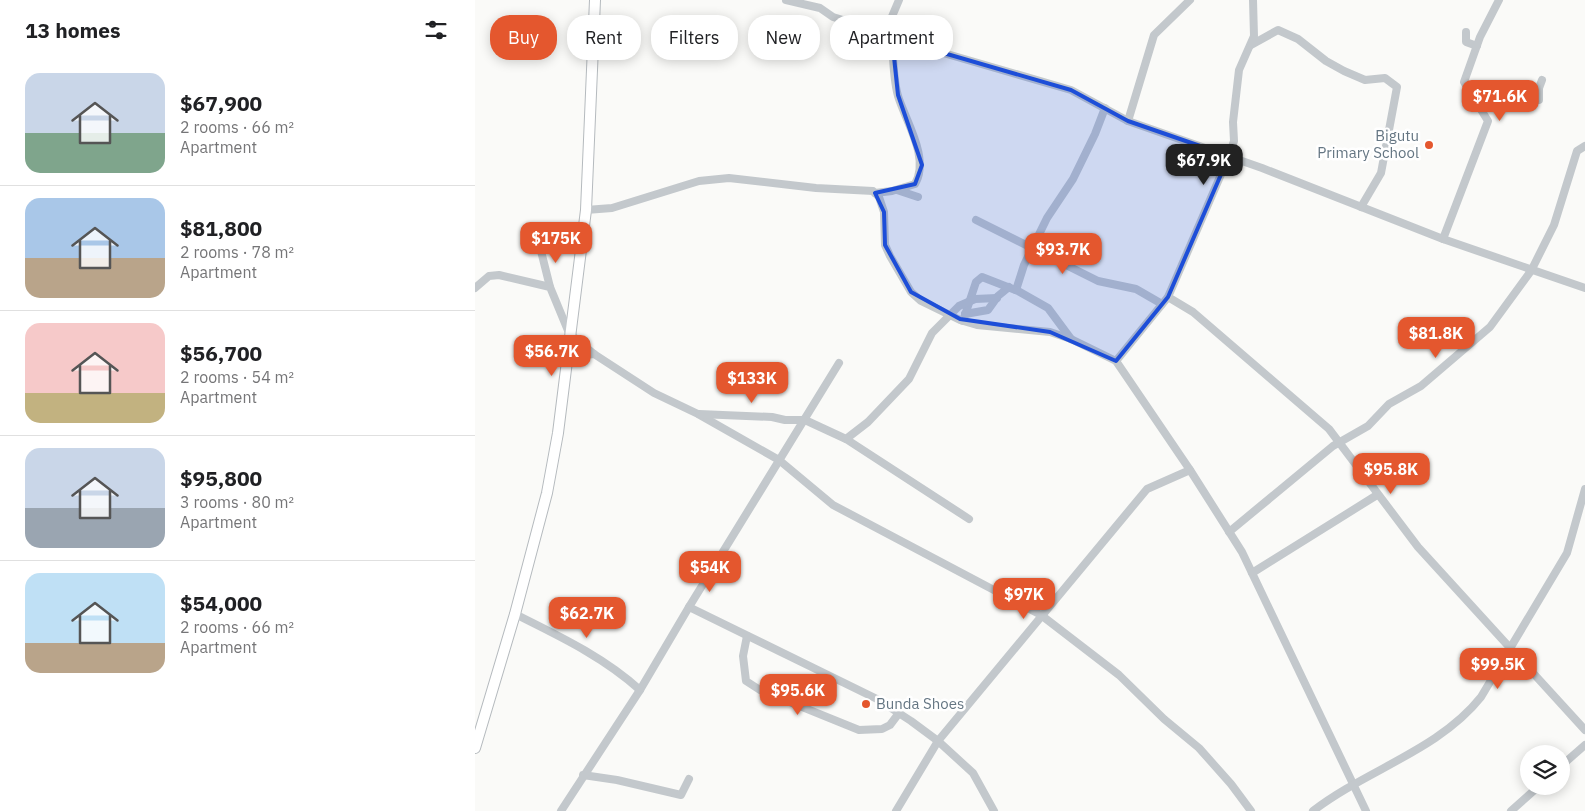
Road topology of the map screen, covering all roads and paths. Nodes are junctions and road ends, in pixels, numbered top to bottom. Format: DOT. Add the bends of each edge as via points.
graph roads {
  1 [pos="595,0"];
  2 [pos="786,0"];
  3 [pos="899,0"];
  4 [pos="1190,0"];
  5 [pos="1253,0"];
  6 [pos="1499,0"];
  7 [pos="820,4"];
  8 [pos="831,15"];
  9 [pos="895,15"];
  10 [pos="1466,32"];
  11 [pos="1251,45"];
  12 [pos="1477,46"];
  13 [pos="953,54"];
  14 [pos="893,60"];
  15 [pos="1542,80"];
  16 [pos="1470,91"];
  17 [pos="1105,108"];
  18 [pos="1128,121"];
  19 [pos="1585,146"];
  20 [pos="1229,156"];
  21 [pos="897,190"];
  22 [pos="875,193"];
  23 [pos="918,197"];
  24 [pos="1361,207"];
  25 [pos="586,210"];
  26 [pos="976,220"];
  27 [pos="1443,239"];
  28 [pos="540,247"];
  29 [pos="1032,249"];
  30 [pos="1531,271"];
  31 [pos="479,279"];
  32 [pos="550,287"];
  33 [pos="475,288"];
  34 [pos="1585,288"];
  35 [pos="1012,289"];
  36 [pos="1168,297"];
  37 [pos="997,298"];
  38 [pos="971,301"];
  39 [pos="1163,304"];
  40 [pos="951,315"];
  41 [pos="964,318"];
  42 [pos="569,333"];
  43 [pos="1071,339"];
  44 [pos="594,354"];
  45 [pos="567,357"];
  46 [pos="1116,362"];
  47 [pos="839,363"];
  48 [pos="699,414"];
  49 [pos="805,420"];
  50 [pos="846,439"];
  51 [pos="1339,442"];
  52 [pos="779,460"];
  53 [pos="1190,470"];
  54 [pos="1585,489"];
  55 [pos="1377,495"];
  56 [pos="969,520"];
  57 [pos="1229,532"];
  58 [pos="1252,573"];
  59 [pos="689,607"];
  60 [pos="515,614"];
  61 [pos="1041,615"];
  62 [pos="747,636"];
  63 [pos="1510,649"];
  64 [pos="640,690"];
  65 [pos="899,713"];
  66 [pos="1585,730"];
  67 [pos="938,741"];
  68 [pos="1585,745"];
  69 [pos="475,748"];
  70 [pos="1570,758"];
  71 [pos="583,775"];
  72 [pos="689,779"];
  73 [pos="1353,785"];
  74 [pos="1529,795"];
  75 [pos="561,811"];
  76 [pos="896,811"];
  77 [pos="994,811"];
  78 [pos="1251,811"];
  79 [pos="1313,811"];
  80 [pos="1366,811"];
  81 [pos="1511,811"];
  1 -- 25 [label="main road"];
  2 -- 7 [label="street"];
  3 -- 9 [label="street"];
  4 -- 18 [label="street" via="1154,35"];
  5 -- 11 [label="street" via="1254,36"];
  6 -- 12 [label="street"];
  7 -- 8 [label="street"];
  10 -- 12 [label="street" via="1466,42"];
  11 -- 20 [label="street" via="1239,70 1234,141"];
  11 -- 24 [label="street" via="1278,30 1298,39 1344,71 1365,80 1385,78 1397,87 1381,173"];
  12 -- 16 [label="street" via="1464,82"];
  13 -- 17 [label="street" via="1071,90"];
  14 -- 21 [label="street" via="898,95 913,130 921,164 915,184"];
  15 -- 16 [label="street" via="1539,100"];
  16 -- 27 [label="street" via="1488,121"];
  17 -- 18 [label="street"];
  17 -- 29 [label="street" via="1073,179 1047,218"];
  18 -- 20 [label="street"];
  19 -- 30 [label="street" via="1577,151 1554,224"];
  20 -- 24 [label="street"];
  20 -- 36 [label="street"];
  21 -- 22 [label="street"];
  21 -- 23 [label="street"];
  22 -- 25 [label="street" via="866,189 816,188 729,178 699,181 611,208"];
  22 -- 40 [label="street" via="884,212 885,246 902,278 921,300"];
  24 -- 27 [label="street"];
  25 -- 42 [label="main road"];
  26 -- 29 [label="street"];
  27 -- 30 [label="street"];
  28 -- 32 [label="street"];
  29 -- 35 [label="street"];
  29 -- 39 [label="street" via="1098,281 1136,289"];
  30 -- 34 [label="street"];
  30 -- 51 [label="street" via="1490,327 1421,386 1389,404 1368,426"];
  31 -- 32 [label="street" via="499,275"];
  31 -- 33 [label="street"];
  32 -- 42 [label="street"];
  35 -- 37 [label="street"];
  35 -- 38 [label="street" via="982,277 976,282"];
  35 -- 43 [label="street" via="1048,308"];
  36 -- 39 [label="street"];
  36 -- 51 [label="street" via="1193,312 1244,354 1329,429"];
  37 -- 38 [label="street"];
  37 -- 41 [label="street" via="988,310"];
  38 -- 40 [label="street" via="959,306"];
  38 -- 41 [label="street"];
  39 -- 46 [label="street"];
  40 -- 41 [label="street"];
  40 -- 50 [label="street" via="932,333 909,379 868,422"];
  41 -- 43 [label="street" via="1006,329 1050,332"];
  42 -- 44 [label="street"];
  42 -- 45 [label="main road"];
  43 -- 46 [label="street"];
  44 -- 45 [label="street"];
  44 -- 48 [label="street" via="654,393"];
  45 -- 60 [label="main road" via="547,494"];
  46 -- 53 [label="street"];
  47 -- 49 [label="street"];
  48 -- 49 [label="street"];
  48 -- 52 [label="street"];
  49 -- 50 [label="street"];
  49 -- 52 [label="street"];
  50 -- 56 [label="street"];
  51 -- 55 [label="street"];
  51 -- 57 [label="street"];
  52 -- 59 [label="street"];
  52 -- 61 [label="street" via="833,505"];
  53 -- 57 [label="street"];
  53 -- 61 [label="street" via="1147,489"];
  54 -- 63 [label="street" via="1567,553"];
  55 -- 58 [label="street"];
  55 -- 63 [label="street" via="1445,579"];
  57 -- 58 [label="street"];
  58 -- 73 [label="street"];
  59 -- 62 [label="street"];
  59 -- 64 [label="street"];
  60 -- 64 [label="street" via="597,657"];
  60 -- 69 [label="main road"];
  61 -- 67 [label="street"];
  61 -- 78 [label="street" via="1119,675 1199,748"];
  62 -- 65 [label="street" via="877,699"];
  62 -- 65 [label="street" via="743,656 746,682 760,690 859,730 882,729 890,725"];
  63 -- 66 [label="street"];
  63 -- 73 [label="street" via="1468,714"];
  64 -- 71 [label="street"];
  65 -- 67 [label="street"];
  67 -- 76 [label="street"];
  67 -- 77 [label="street" via="973,773"];
  68 -- 70 [label="street"];
  71 -- 72 [label="street" via="681,794"];
  71 -- 75 [label="street"];
  73 -- 79 [label="street"];
  73 -- 80 [label="street"];
  74 -- 81 [label="street"];
}
